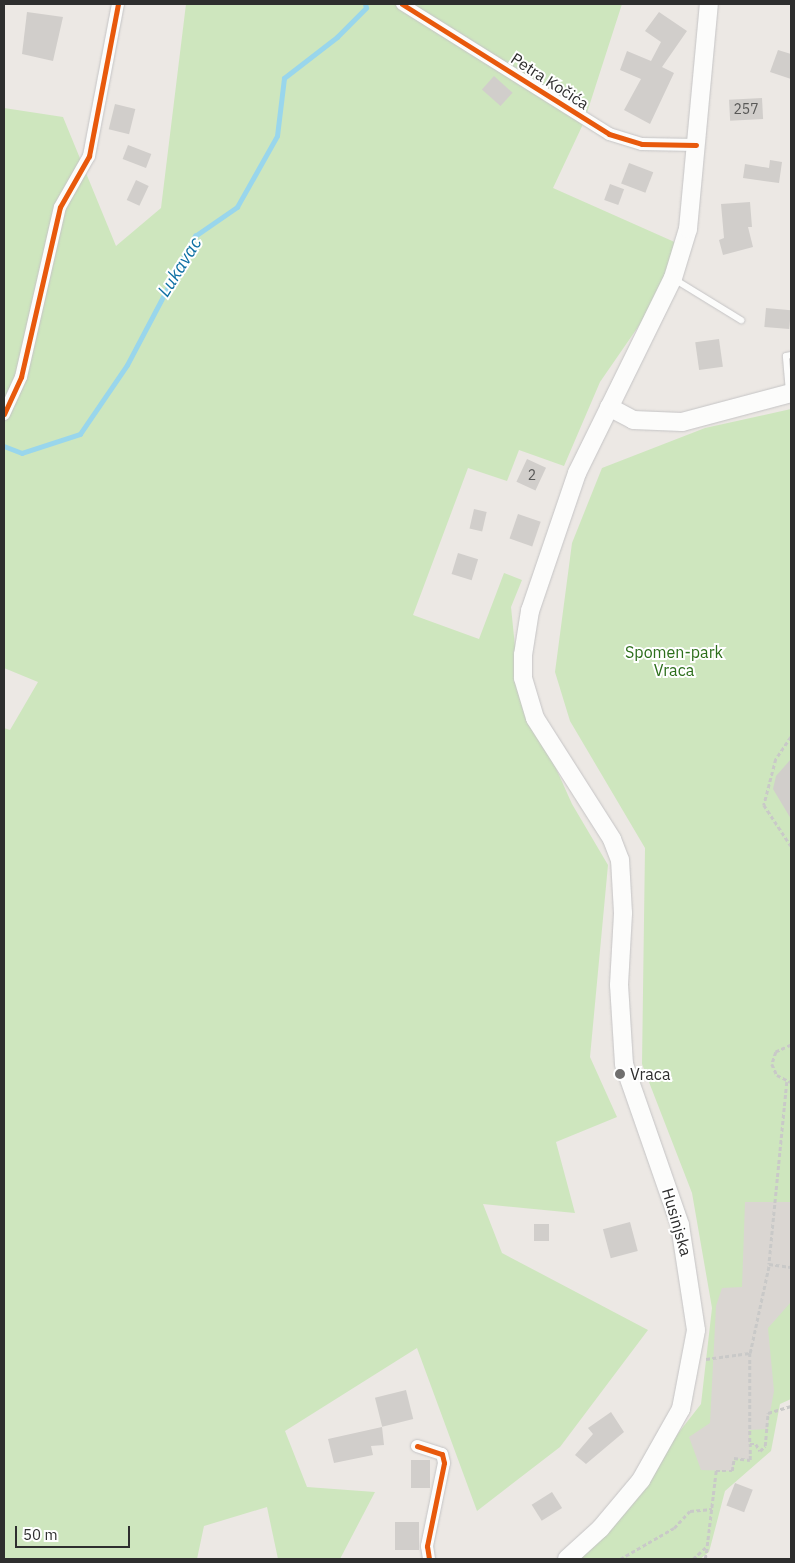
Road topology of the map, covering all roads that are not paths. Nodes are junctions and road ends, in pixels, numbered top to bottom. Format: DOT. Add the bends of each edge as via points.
graph roads {
  1 [pos="118,4"];
  2 [pos="402,4"];
  3 [pos="709,4"];
  4 [pos="696,145"];
  5 [pos="673,278"];
  6 [pos="741,320"];
  7 [pos="791,355"];
  8 [pos="790,393"];
  9 [pos="608,407"];
  10 [pos="4,414"];
  11 [pos="417,1446"];
  12 [pos="429,1559"];
  13 [pos="567,1559"];
  1 -- 10 [label="street" via="89,156 60,208 21,377"];
  2 -- 4 [label="street, Petra Kočića" via="609,134 642,144"];
  3 -- 4 [label="main road"];
  4 -- 5 [label="main road" via="688,229"];
  5 -- 6 [label="lane"];
  5 -- 9 [label="main road"];
  7 -- 8 [label="lane" via="786,356"];
  8 -- 9 [label="main road" via="682,422 632,420"];
  9 -- 13 [label="main road, Husinjska" via="577,473 530,611 523,678 535,718 617,850 623,884 619,985 624,1064 685,1247 696,1330 680,1409 641,1480 600,1529"];
  11 -- 12 [label="street" via="442,1454 444,1463 427,1546"];
}
